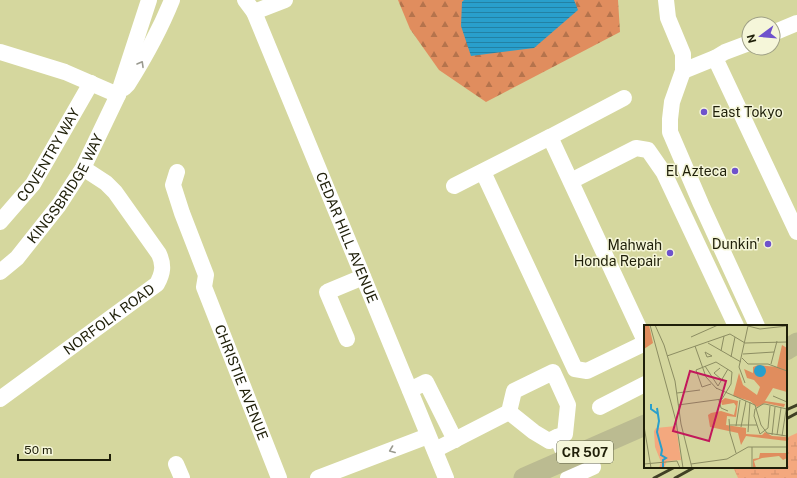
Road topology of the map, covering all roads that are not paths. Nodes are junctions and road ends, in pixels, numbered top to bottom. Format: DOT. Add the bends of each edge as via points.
graph roads {
  1 [pos="149,0"];
  2 [pos="172,0"];
  3 [pos="285,0"];
  4 [pos="666,0"];
  5 [pos="249,6"];
  6 [pos="797,23"];
  7 [pos="781,30"];
  8 [pos="741,46"];
  9 [pos="0,52"];
  10 [pos="715,58"];
  11 [pos="683,71"];
  12 [pos="91,83"];
  13 [pos="118,95"];
  14 [pos="624,98"];
  15 [pos="550,137"];
  16 [pos="83,168"];
  17 [pos="177,172"];
  18 [pos="483,172"];
  19 [pos="571,181"];
  20 [pos="454,186"];
  21 [pos="0,222"];
  22 [pos="797,232"];
  23 [pos="0,272"];
  24 [pos="363,277"];
  25 [pos="736,325"];
  26 [pos="757,325"];
  27 [pos="797,338"];
  28 [pos="346,339"];
  29 [pos="644,340"];
  30 [pos="644,342"];
  31 [pos="797,343"];
  32 [pos="787,348"];
  33 [pos="787,348"];
  34 [pos="644,385"];
  35 [pos="410,390"];
  36 [pos="0,399"];
  37 [pos="600,407"];
  38 [pos="509,412"];
  39 [pos="644,426"];
  40 [pos="557,437"];
  41 [pos="455,440"];
  42 [pos="432,443"];
  43 [pos="593,467"];
  44 [pos="567,469"];
  45 [pos="279,478"];
  46 [pos="318,478"];
  47 [pos="446,478"];
  48 [pos="525,478"];
  1 -- 13 [label="street"];
  13 -- 2 [label="street, one-way" via="128,84 160,30"];
  3 -- 5 [label="street"];
  4 -- 11 [label="street" via="668,18 683,54"];
  5 -- 24 [label="street, CEDAR HILL AVENUE"];
  6 -- 7 [label="street"];
  8 -- 10 [label="street"];
  9 -- 12 [label="street" via="65,72"];
  10 -- 11 [label="street"];
  10 -- 22 [label="street"];
  11 -- 26 [label="street" via="672,102 670,132"];
  12 -- 13 [label="street"];
  12 -- 21 [label="street, COVENTRY WAY" via="33,184"];
  13 -- 16 [label="street, KINGSBRIDGE WAY"];
  14 -- 15 [label="street"];
  15 -- 18 [label="street"];
  15 -- 19 [label="street"];
  16 -- 23 [label="street, KINGSBRIDGE WAY" via="59,205 17,258"];
  16 -- 36 [label="street, NORFOLK ROAD" via="115,192 159,254 163,269 161,277 157,284"];
  17 -- 45 [label="street, CHRISTIE AVENUE" via="173,185 206,275 204,287"];
  18 -- 20 [label="street"];
  18 -- 30 [label="street" via="575,369 587,371"];
  19 -- 25 [label="street" via="636,148 648,150 664,174"];
  19 -- 29 [label="street"];
  24 -- 28 [label="street" via="328,292"];
  24 -- 35 [label="street, CEDAR HILL AVENUE"];
  27 -- 32 [label="street"];
  31 -- 33 [label="main road"];
  34 -- 37 [label="street"];
  35 -- 41 [label="street" via="426,382"];
  35 -- 42 [label="street, CEDAR HILL AVENUE"];
  38 -- 40 [label="street" via="549,441"];
  38 -- 40 [label="street" via="514,391 553,372 568,405 565,434"];
  38 -- 41 [label="street"];
  39 -- 44 [label="main road, CR 507"];
  40 -- 44 [label="street"];
  41 -- 42 [label="street"];
  42 -- 46 [label="street, one-way"];
  42 -- 47 [label="street, CEDAR HILL AVENUE"];
  43 -- 44 [label="street"];
  44 -- 48 [label="main road, CR 507"];
}
